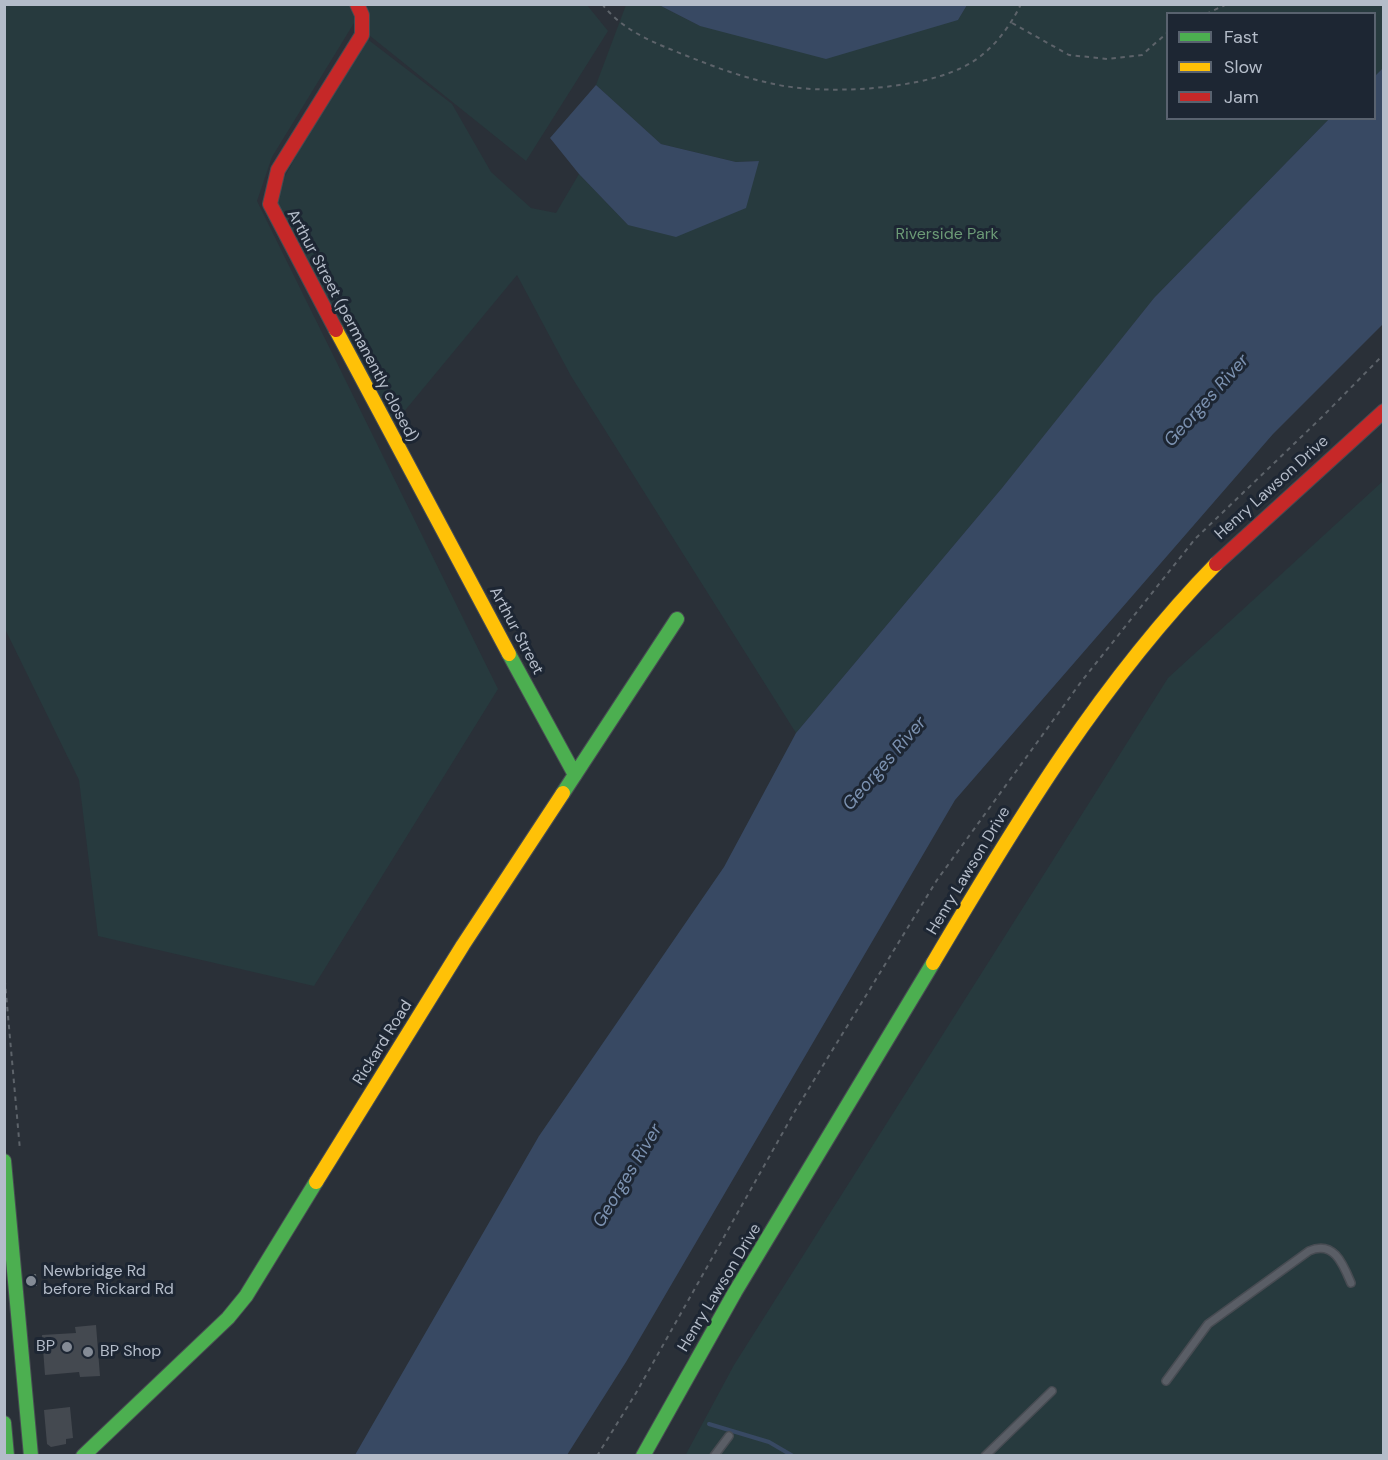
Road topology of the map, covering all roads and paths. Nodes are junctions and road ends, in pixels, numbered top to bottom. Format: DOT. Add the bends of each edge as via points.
graph roads {
  1 [pos="357,4"];
  2 [pos="602,4"];
  3 [pos="1021,4"];
  4 [pos="1227,4"];
  5 [pos="1210,12"];
  6 [pos="1012,23"];
  7 [pos="1166,33"];
  8 [pos="1383,411"];
  9 [pos="429,504"];
  10 [pos="677,618"];
  11 [pos="575,775"];
  12 [pos="4,1161"];
  13 [pos="1351,1283"];
  14 [pos="1166,1381"];
  15 [pos="1052,1391"];
  16 [pos="666,1413"];
  17 [pos="4,1423"];
  18 [pos="729,1436"];
  19 [pos="7,1455"];
  20 [pos="31,1455"];
  21 [pos="83,1455"];
  22 [pos="633,1455"];
  23 [pos="643,1455"];
  24 [pos="714,1455"];
  25 [pos="985,1455"];
  1 -- 9 [label="main road, Arthur Street (permanently closed)" via="362,15 362,34 278,170 270,204"];
  2 -- 6 [label="path" via="629,30 653,42 748,77 807,89 872,88 946,74 975,60"];
  3 -- 6 [label="path"];
  4 -- 5 [label="path"];
  6 -- 7 [label="path" via="1069,55 1108,60 1142,55"];
  8 -- 16 [label="main road, Henry Lawson Drive" via="1226,553 1127,664 1075,735 1009,838"];
  9 -- 11 [label="main road, Arthur Street"];
  10 -- 11 [label="main road, Rickard Road"];
  11 -- 21 [label="main road, Rickard Road" via="463,945 246,1296 228,1318"];
  12 -- 20 [label="main road"];
  13 -- 14 [label="lane" via="1333,1252 1322,1248 1310,1251 1208,1324"];
  15 -- 25 [label="lane"];
  16 -- 22 [label="main road, Henry Lawson Drive"];
  16 -- 23 [label="main road, Henry Lawson Drive"];
  17 -- 19 [label="main road"];
  18 -- 24 [label="lane"];
}
